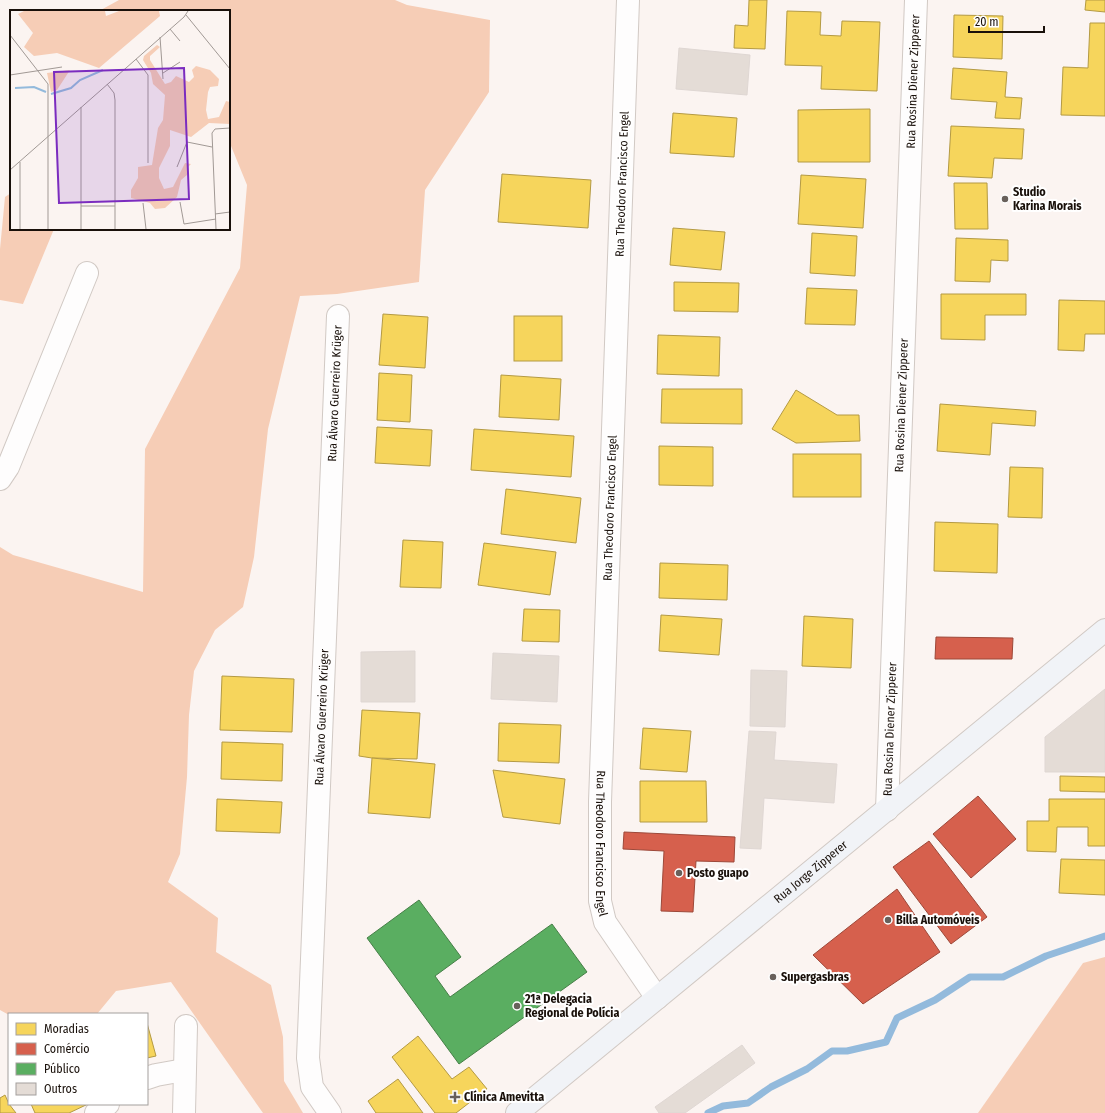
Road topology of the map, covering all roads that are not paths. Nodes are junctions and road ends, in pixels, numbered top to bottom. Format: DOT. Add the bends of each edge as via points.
graph roads {
  1 [pos="628,0"];
  2 [pos="916,0"];
  3 [pos="87,273"];
  4 [pos="338,316"];
  5 [pos="0,479"];
  6 [pos="1105,630"];
  7 [pos="887,810"];
  8 [pos="657,998"];
  9 [pos="186,1026"];
  10 [pos="184,1070"];
  11 [pos="148,1078"];
  12 [pos="107,1105"];
  13 [pos="96,1113"];
  14 [pos="184,1113"];
  15 [pos="330,1113"];
  16 [pos="517,1113"];
  1 -- 8 [label="street, Rua Theodoro Francisco Engel" via="600,786 600,901 605,922"];
  2 -- 7 [label="street, Rua Rosina Diener Zipperer"];
  3 -- 5 [label="street" via="8,467"];
  4 -- 15 [label="street, Rua Álvaro Guerreiro Krüger" via="308,1058 312,1087"];
  6 -- 7 [label="main road, Rua Jorge Zipperer"];
  7 -- 8 [label="main road, Rua Jorge Zipperer"];
  8 -- 16 [label="main road, Rua Jorge Zipperer"];
  9 -- 10 [label="street"];
  10 -- 11 [label="street"];
  10 -- 14 [label="street"];
  12 -- 13 [label="street"];
}
